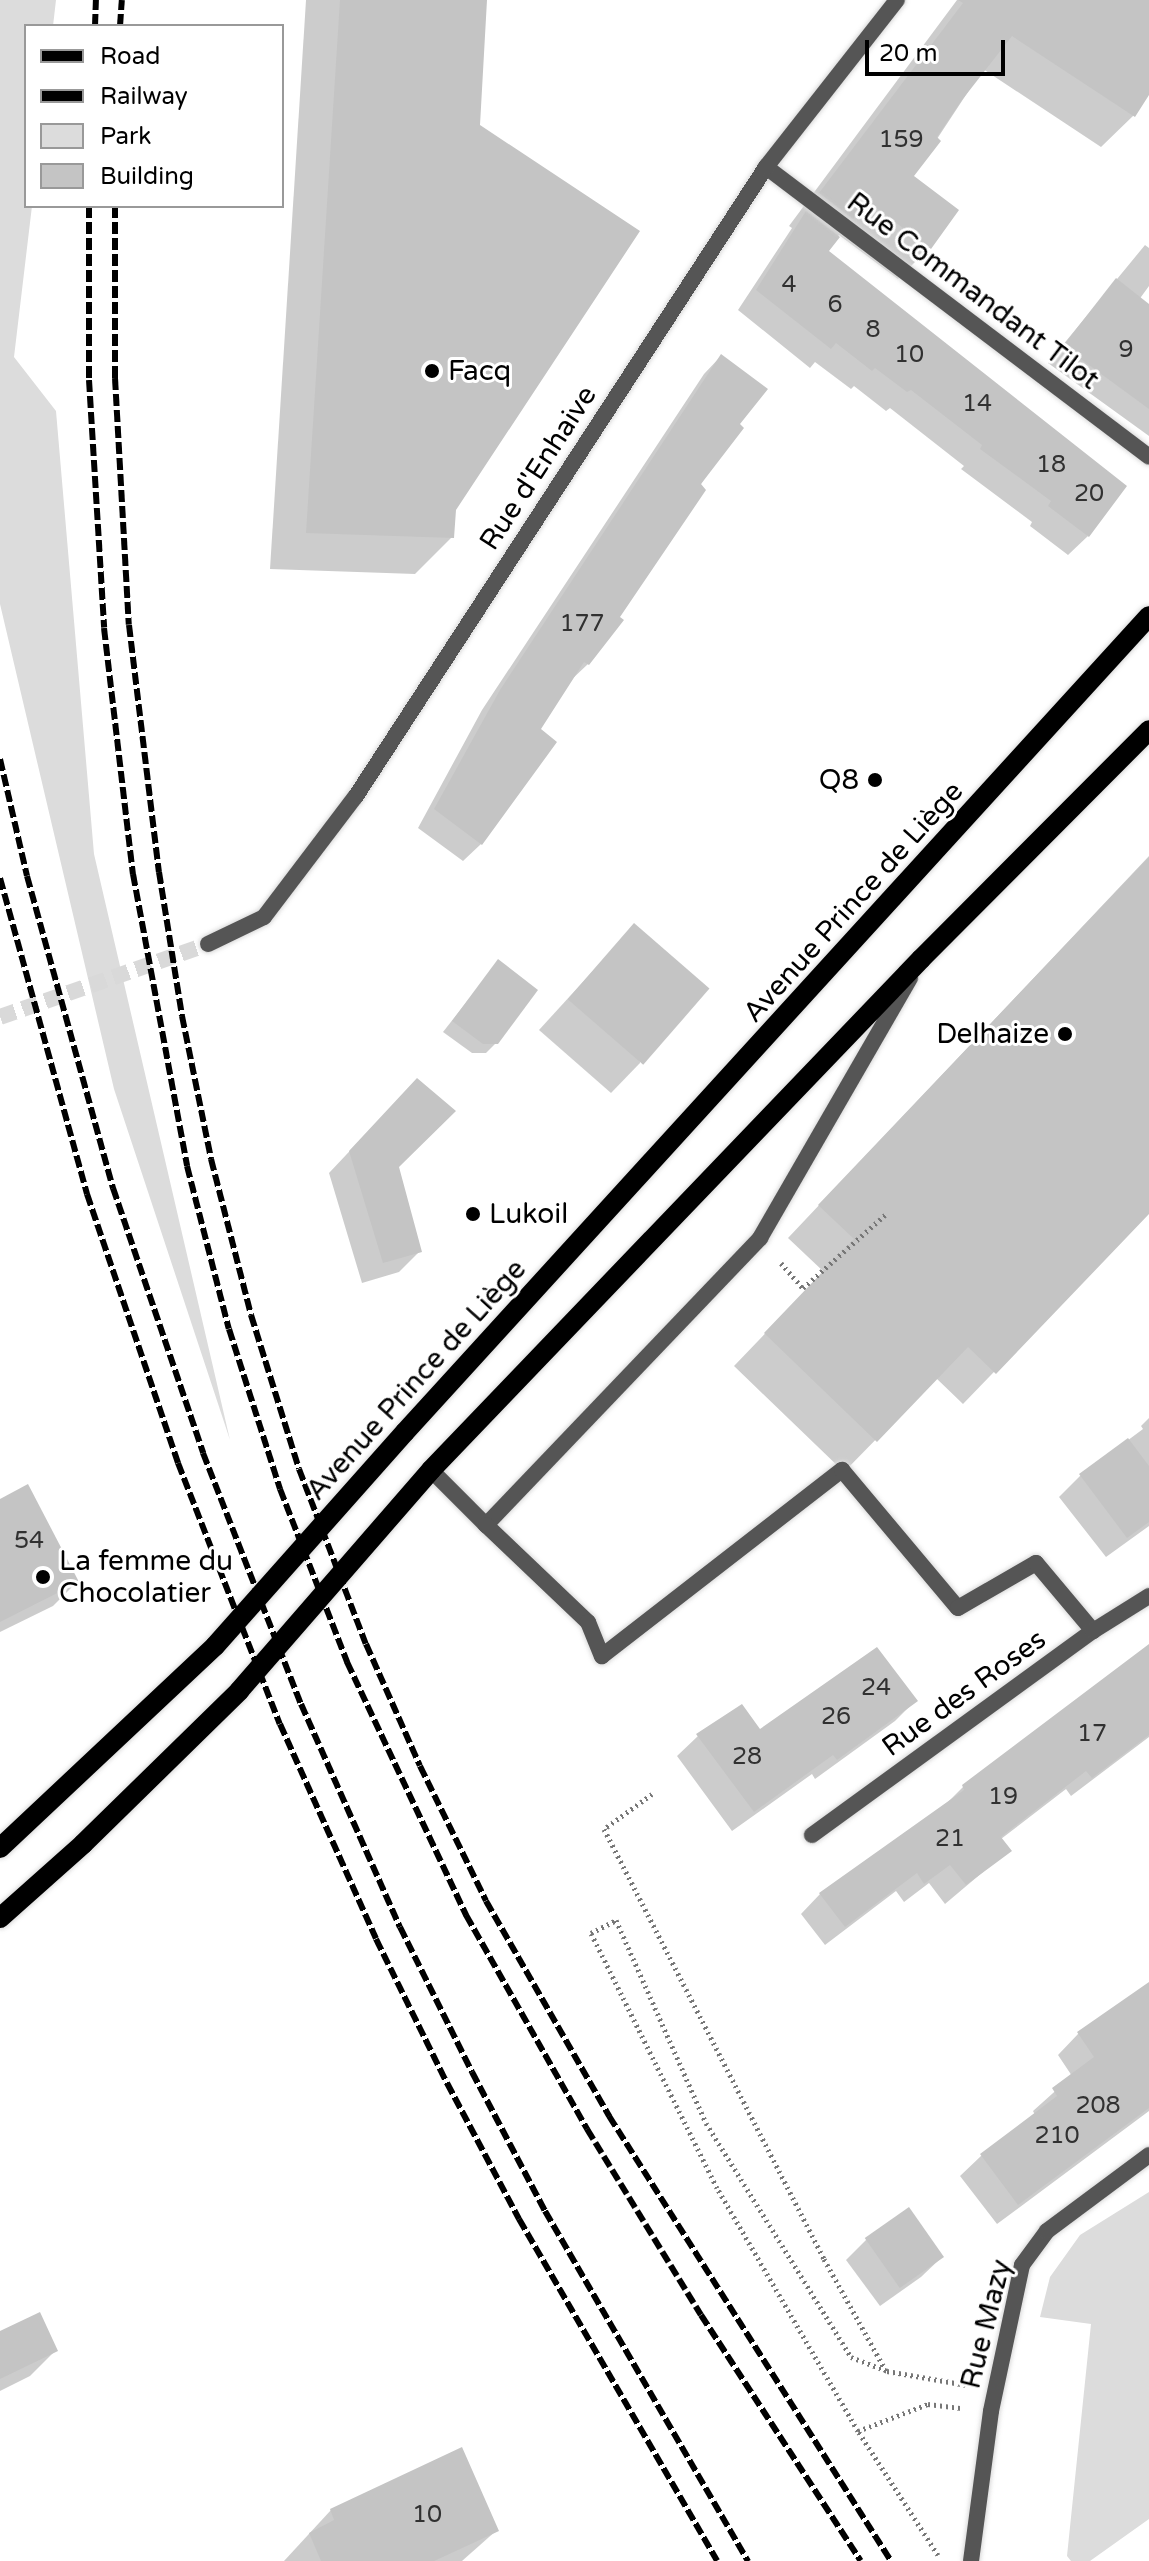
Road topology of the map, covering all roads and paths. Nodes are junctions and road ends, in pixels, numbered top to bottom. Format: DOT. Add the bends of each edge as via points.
graph roads {
  1 [pos="897,0"];
  2 [pos="766,167"];
  3 [pos="1149,457"];
  4 [pos="1149,616"];
  5 [pos="1149,730"];
  6 [pos="208,944"];
  7 [pos="921,959"];
  8 [pos="885,1215"];
  9 [pos="803,1288"];
  10 [pos="431,1470"];
  11 [pos="486,1525"];
  12 [pos="1149,1596"];
  13 [pos="1093,1631"];
  14 [pos="652,1794"];
  15 [pos="812,1835"];
  16 [pos="0,1848"];
  17 [pos="0,1918"];
  18 [pos="1149,2155"];
  19 [pos="887,2371"];
  20 [pos="995,2390"];
  21 [pos="928,2404"];
  22 [pos="858,2431"];
  23 [pos="942,2561"];
  24 [pos="971,2561"];
  1 -- 2 [label="street, Rue d'Enhaive"];
  2 -- 3 [label="street, Rue Commandant Tilot"];
  2 -- 6 [label="street, Rue d'Enhaive" via="356,796 264,917"];
  4 -- 16 [label="main road, Avenue Prince de Liège" via="215,1646"];
  5 -- 7 [label="main road"];
  7 -- 10 [label="main road"];
  7 -- 11 [label="street" via="760,1238"];
  8 -- 9 [label="path"];
  10 -- 11 [label="street"];
  10 -- 17 [label="main road" via="239,1691"];
  11 -- 13 [label="street" via="588,1622 602,1656 842,1470 958,1608 1036,1563"];
  12 -- 13 [label="street, Rue des Roses"];
  13 -- 15 [label="street, Rue des Roses"];
  14 -- 19 [label="path" via="604,1829 824,2259"];
  18 -- 20 [label="street, Rue Mazy" via="1047,2231 1022,2265"];
  19 -- 20 [label="path"];
  19 -- 22 [label="path" via="851,2357 706,2123 616,1920 591,1933 717,2188"];
  20 -- 24 [label="street, Rue Mazy"];
  21 -- 22 [label="path"];
  22 -- 23 [label="path"];
}
